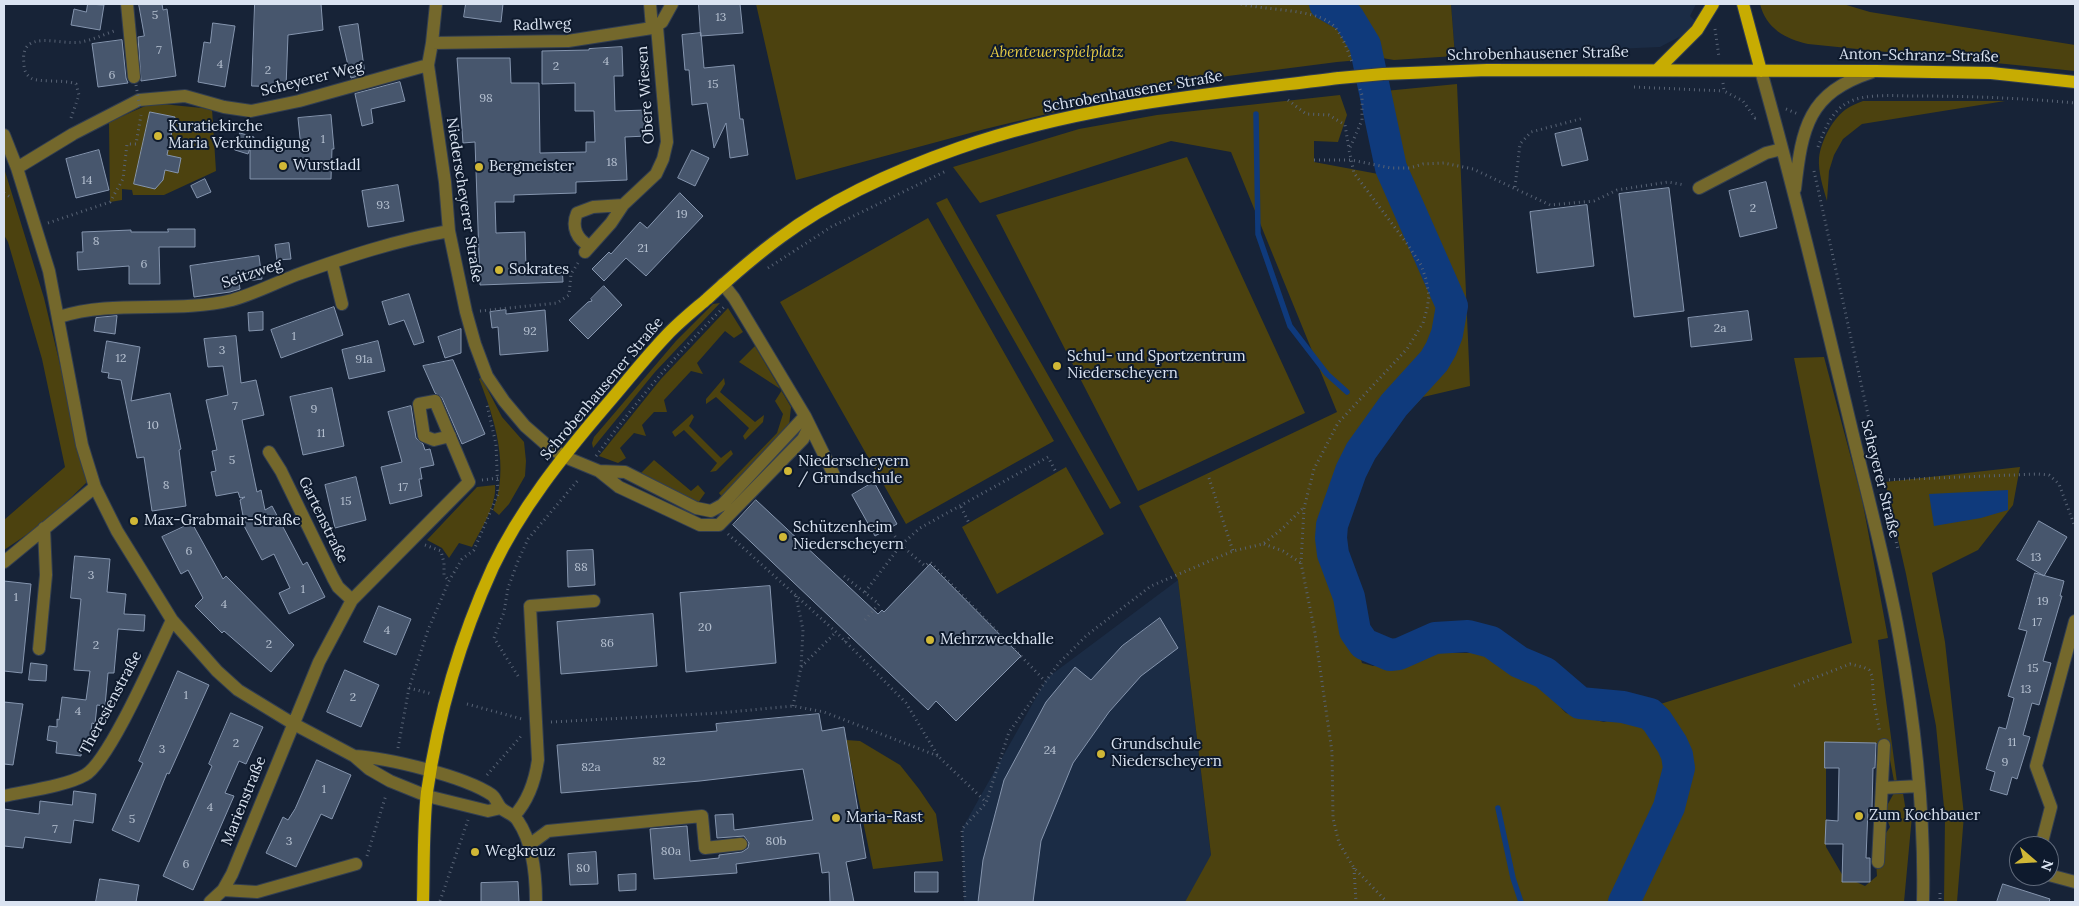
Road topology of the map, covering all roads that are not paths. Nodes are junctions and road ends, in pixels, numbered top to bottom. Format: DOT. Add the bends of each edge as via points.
graph roads {
  1 [pos="127,4"];
  2 [pos="436,4"];
  3 [pos="650,4"];
  4 [pos="672,4"];
  5 [pos="1713,4"];
  6 [pos="1743,4"];
  7 [pos="655,27"];
  8 [pos="432,43"];
  9 [pos="428,65"];
  10 [pos="1657,70"];
  11 [pos="1761,71"];
  12 [pos="1876,71"];
  13 [pos="135,81"];
  14 [pos="2075,82"];
  15 [pos="4,135"];
  16 [pos="1782,149"];
  17 [pos="16,168"];
  18 [pos="1699,188"];
  19 [pos="1794,196"];
  20 [pos="622,205"];
  21 [pos="450,231"];
  22 [pos="332,262"];
  23 [pos="723,284"];
  24 [pos="342,304"];
  25 [pos="59,317"];
  26 [pos="805,416"];
  27 [pos="450,436"];
  28 [pos="269,452"];
  29 [pos="565,457"];
  30 [pos="593,469"];
  31 [pos="834,475"];
  32 [pos="95,487"];
  33 [pos="44,528"];
  34 [pos="4,562"];
  35 [pos="352,600"];
  36 [pos="594,601"];
  37 [pos="172,620"];
  38 [pos="2075,621"];
  39 [pos="39,649"];
  40 [pos="292,723"];
  41 [pos="1884,745"];
  42 [pos="354,756"];
  43 [pos="431,771"];
  44 [pos="1919,786"];
  45 [pos="1882,788"];
  46 [pos="4,796"];
  47 [pos="427,796"];
  48 [pos="501,808"];
  49 [pos="514,816"];
  50 [pos="2044,836"];
  51 [pos="741,844"];
  52 [pos="529,845"];
  53 [pos="1878,862"];
  54 [pos="356,864"];
  55 [pos="2059,878"];
  56 [pos="2075,882"];
  57 [pos="223,890"];
  58 [pos="210,902"];
  59 [pos="423,902"];
  60 [pos="536,902"];
  61 [pos="1923,902"];
  1 -- 13 [label="street"];
  2 -- 8 [label="street, Niederscheyerer Straße"];
  3 -- 7 [label="street, Obere Wiesen"];
  4 -- 7 [label="street, Obere Wiesen" via="665,18"];
  5 -- 10 [label="main road" via="1697,30"];
  6 -- 11 [label="main road"];
  7 -- 8 [label="street, Radlweg" via="568,41"];
  7 -- 20 [label="street, Obere Wiesen" via="667,142 656,174"];
  8 -- 9 [label="street, Niederscheyerer Straße"];
  9 -- 17 [label="street, Scheyerer Weg" via="299,102 251,111 185,96 142,100 121,108"];
  9 -- 21 [label="street, Niederscheyerer Straße"];
  10 -- 11 [label="main road, Schrobenhausener Straße"];
  10 -- 23 [label="main road, Schrobenhausener Straße, bridge" via="1383,74 1159,101 1076,115 960,148 894,173 782,236"];
  11 -- 12 [label="main road, Anton-Schranz-Straße"];
  11 -- 16 [label="street, Scheyerer Straße"];
  12 -- 14 [label="main road, Anton-Schranz-Straße" via="1991,73"];
  12 -- 19 [label="street" via="1840,85 1824,98 1804,133"];
  15 -- 17 [label="street"];
  16 -- 18 [label="street" via="1766,153"];
  16 -- 19 [label="street, Scheyerer Straße"];
  17 -- 25 [label="street" via="49,271"];
  19 -- 44 [label="street, Scheyerer Straße" via="1899,635"];
  20 -- 20 [label="street, Obere Wiesen" via="611,223 588,249 576,233 573,221 576,213 593,207"];
  21 -- 22 [label="street, Seitzweg" via="390,243"];
  21 -- 29 [label="street, Niederscheyerer Straße" via="474,344 494,388 525,426"];
  22 -- 24 [label="street"];
  22 -- 25 [label="street, Seitzweg" via="213,304 92,309"];
  23 -- 26 [label="street"];
  23 -- 29 [label="main road, Schrobenhausener Straße" via="667,335"];
  25 -- 32 [label="street" via="82,445"];
  26 -- 30 [label="street" via="716,510 696,508 625,472"];
  26 -- 30 [label="street" via="808,429 803,439 719,525 700,525 619,486"];
  26 -- 31 [label="street"];
  27 -- 35 [label="street" via="469,482"];
  28 -- 35 [label="street, Gartenstraße" via="338,587"];
  29 -- 30 [label="street, Niederscheyerer Straße"];
  29 -- 43 [label="main road, Schrobenhausener Straße" via="494,565 459,657"];
  32 -- 33 [label="street"];
  32 -- 37 [label="street" via="114,526"];
  33 -- 34 [label="street"];
  33 -- 39 [label="street" via="46,575"];
  35 -- 40 [label="street"];
  36 -- 49 [label="street" via="530,606 538,760 536,777 525,802"];
  37 -- 40 [label="street" via="238,690"];
  37 -- 46 [label="street, Theresienstraße" via="114,737 94,769 71,781"];
  38 -- 50 [label="street" via="2036,766 2051,807"];
  40 -- 42 [label="street"];
  40 -- 57 [label="street, Marienstraße"];
  41 -- 45 [label="street"];
  42 -- 43 [label="street" via="374,757"];
  42 -- 47 [label="street" via="383,777"];
  43 -- 47 [label="main road, Schrobenhausener Straße"];
  43 -- 48 [label="street" via="494,796"];
  44 -- 45 [label="street"];
  44 -- 61 [label="street, Scheyerer Straße"];
  45 -- 53 [label="street"];
  47 -- 48 [label="street" via="488,811"];
  47 -- 59 [label="main road, Schrobenhausener Straße"];
  48 -- 49 [label="street"];
  49 -- 52 [label="street"];
  51 -- 52 [label="street" via="705,848 702,816 548,831"];
  52 -- 60 [label="street"];
  54 -- 57 [label="street" via="257,892"];
  55 -- 56 [label="street"];
  57 -- 58 [label="street, Marienstraße"];
}
